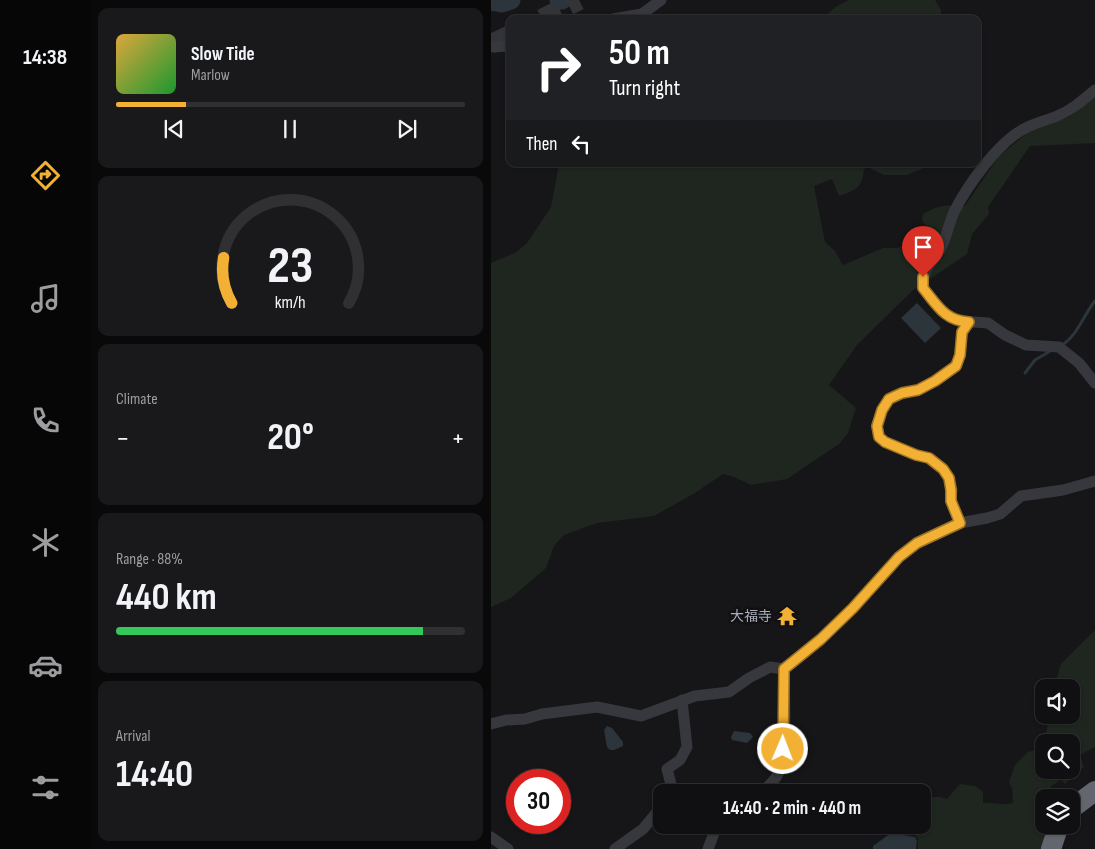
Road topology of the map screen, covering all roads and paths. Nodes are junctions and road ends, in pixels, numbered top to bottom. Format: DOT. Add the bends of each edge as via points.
graph roads {
  1 [pos="661,0"];
  2 [pos="636,15"];
  3 [pos="506,46"];
  4 [pos="491,47"];
  5 [pos="1095,90"];
  6 [pos="969,322"];
  7 [pos="1095,383"];
  8 [pos="1095,481"];
  9 [pos="960,523"];
  10 [pos="784,669"];
  11 [pos="682,700"];
  12 [pos="491,724"];
  13 [pos="671,784"];
  14 [pos="772,784"];
  15 [pos="1095,791"];
  16 [pos="1080,802"];
  17 [pos="653,817"];
  18 [pos="714,834"];
  19 [pos="1056,834"];
  20 [pos="491,837"];
  21 [pos="507,849"];
  22 [pos="615,849"];
  23 [pos="708,849"];
  24 [pos="1051,849"];
  1 -- 2 [label="street"];
  3 -- 4 [label="street"];
  5 -- 6 [label="street" via="1073,108 1030,125 1006,140 954,212 941,248 927,266 923,288 951,318"];
  6 -- 7 [label="street" via="988,323 1026,345 1059,346"];
  6 -- 9 [label="street" via="962,332 956,366 926,386 889,399 877,426 879,437 885,442 929,458 943,469 949,478 951,501"];
  8 -- 9 [label="street" via="1021,496 1000,514"];
  9 -- 10 [label="street" via="917,543 899,557 853,608"];
  10 -- 11 [label="street" via="770,667 729,692"];
  10 -- 14 [label="street" via="783,757"];
  11 -- 12 [label="street" via="641,716 597,707"];
  11 -- 13 [label="street" via="687,747 680,760 667,769"];
  15 -- 16 [label="highway"];
  17 -- 22 [label="street" via="643,830"];
  18 -- 23 [label="street"];
  19 -- 24 [label="highway"];
  20 -- 21 [label="street"];
}
